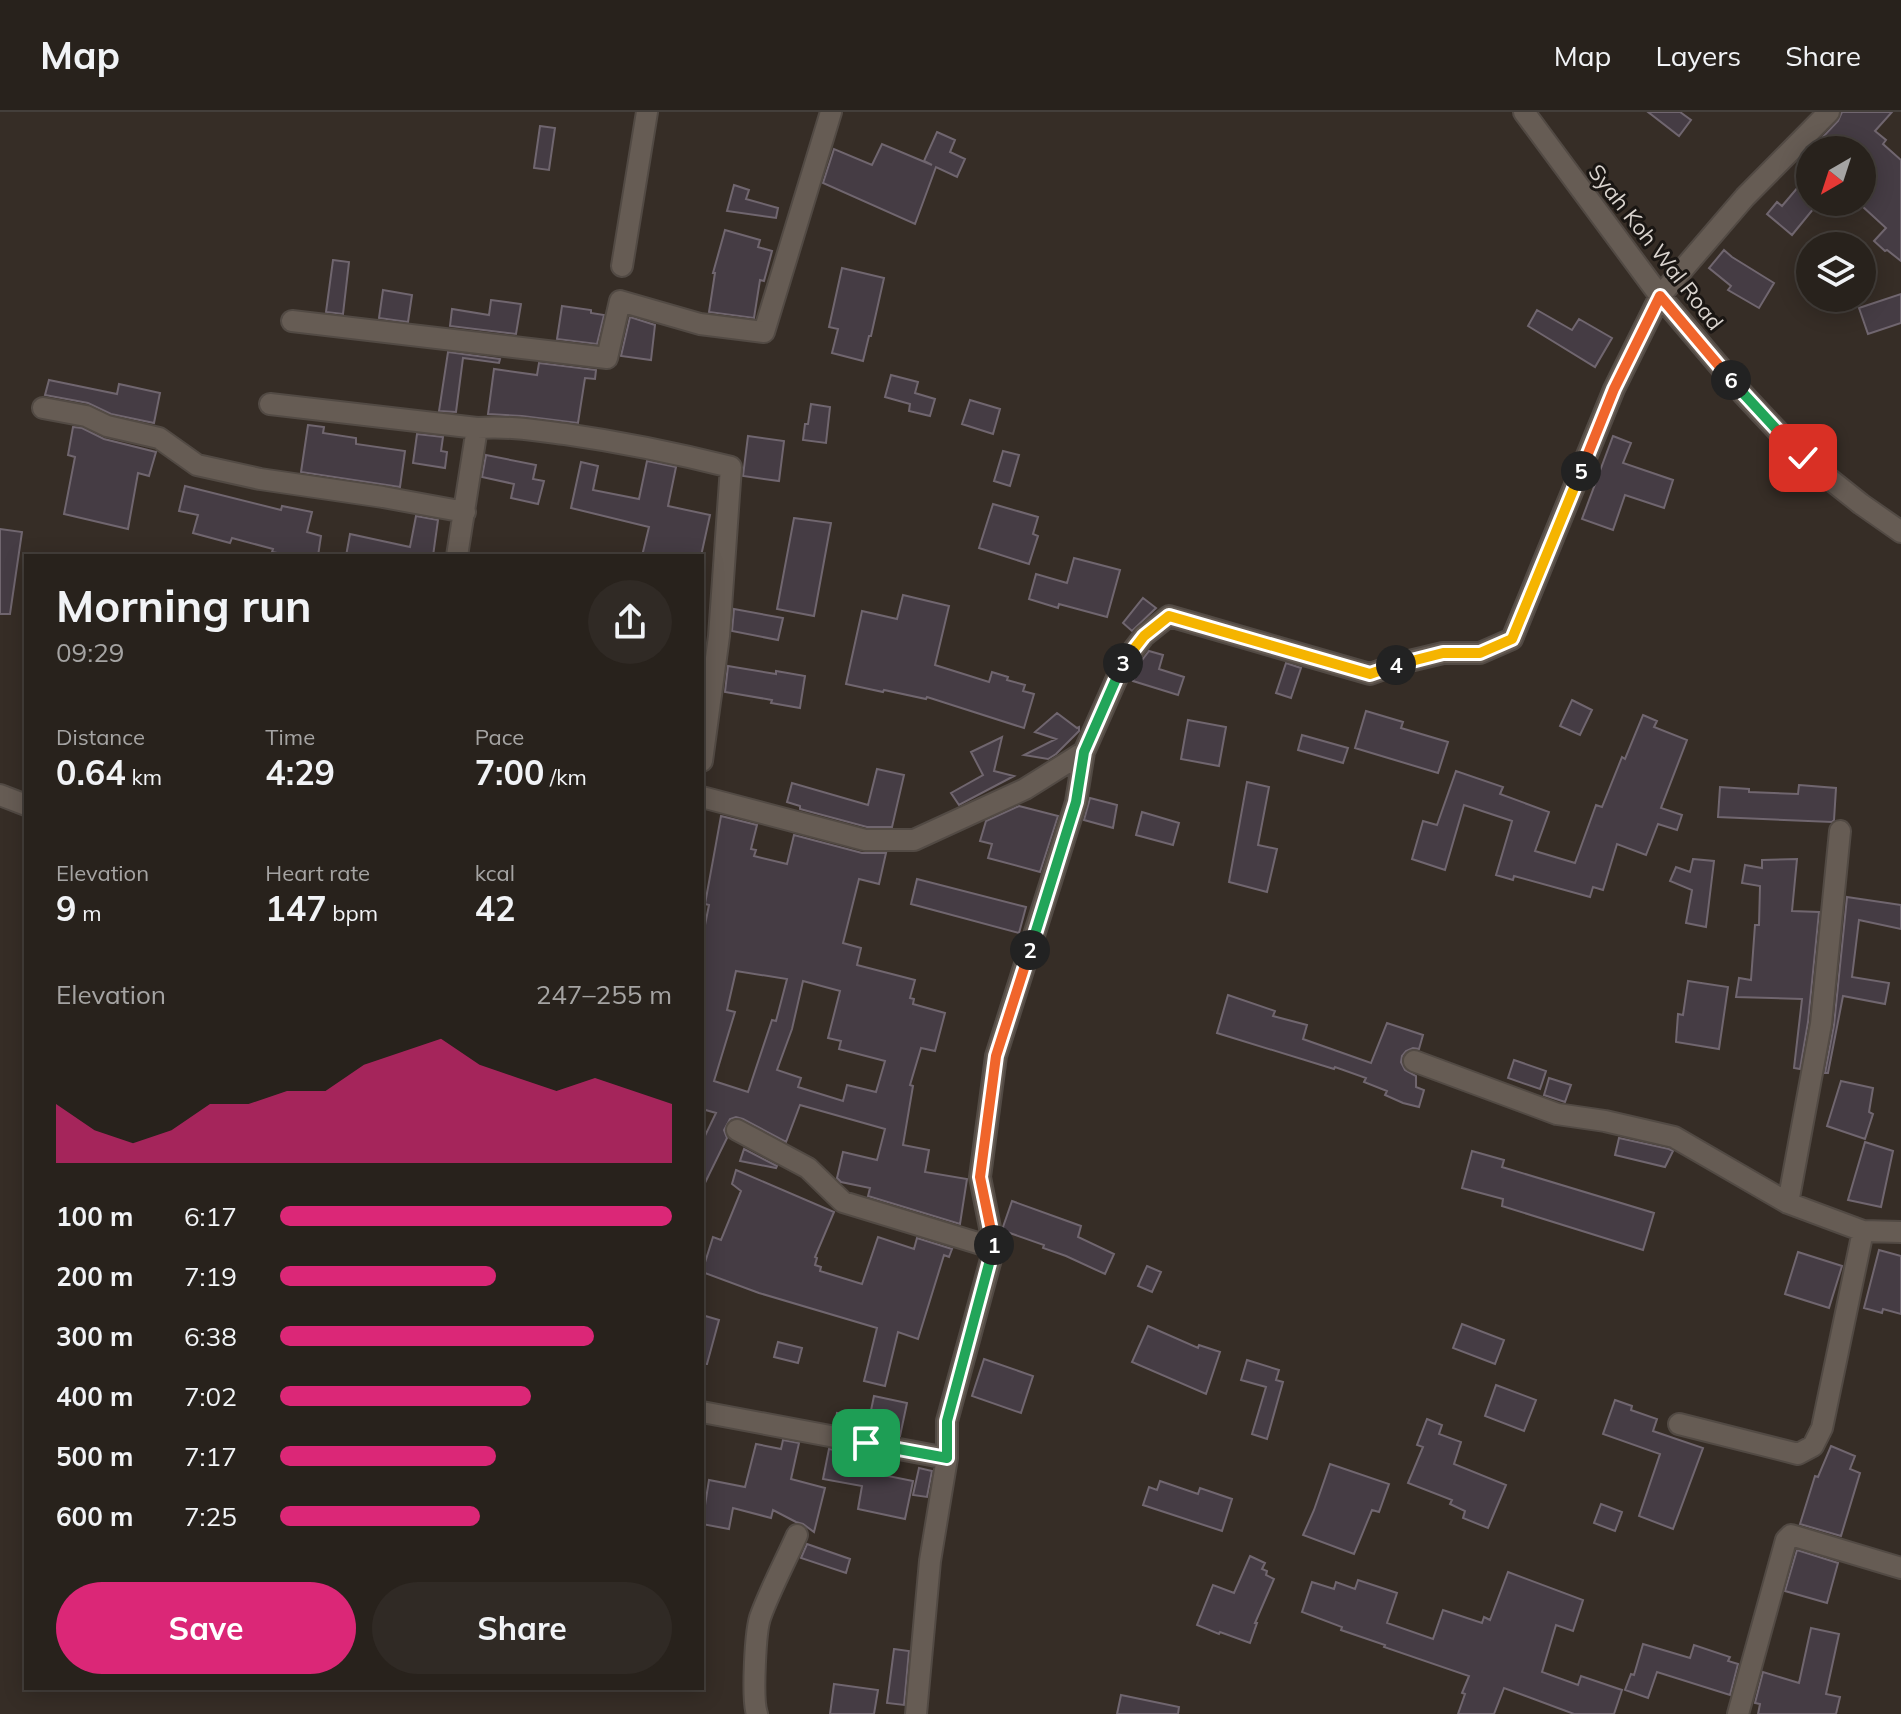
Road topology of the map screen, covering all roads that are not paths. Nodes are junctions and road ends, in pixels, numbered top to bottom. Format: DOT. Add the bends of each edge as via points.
graph roads {
  1 [pos="647,112"];
  2 [pos="831,112"];
  3 [pos="1524,112"];
  4 [pos="1829,112"];
  5 [pos="622,266"];
  6 [pos="1660,296"];
  7 [pos="292,321"];
  8 [pos="270,404"];
  9 [pos="43,408"];
  10 [pos="477,428"];
  11 [pos="465,512"];
  12 [pos="1901,532"];
  13 [pos="457,554"];
  14 [pos="704,746"];
  15 [pos="1084,752"];
  16 [pos="0,795"];
  17 [pos="704,798"];
  18 [pos="24,804"];
  19 [pos="1840,831"];
  20 [pos="1414,1061"];
  21 [pos="737,1130"];
  22 [pos="1788,1203"];
  23 [pos="1863,1231"];
  24 [pos="1901,1232"];
  25 [pos="994,1248"];
  26 [pos="704,1412"];
  27 [pos="1679,1424"];
  28 [pos="947,1458"];
  29 [pos="797,1535"];
  30 [pos="1901,1568"];
  31 [pos="757,1714"];
  32 [pos="916,1714"];
  33 [pos="1738,1714"];
  1 -- 5 [label="street"];
  2 -- 7 [label="street" via="764,332 700,324 620,301 607,358"];
  3 -- 6 [label="street, Syah Koh Wal Road"];
  4 -- 6 [label="street" via="1745,197"];
  6 -- 12 [label="street, Syah Koh Wal Road" via="1803,458"];
  6 -- 15 [label="street" via="1614,389 1512,639 1480,653 1443,653 1370,674 1169,616 1124,662"];
  8 -- 10 [label="street"];
  9 -- 11 [label="street" via="159,438 197,465"];
  10 -- 11 [label="street"];
  10 -- 14 [label="street" via="507,426 590,437 731,467 719,636"];
  11 -- 13 [label="street"];
  15 -- 17 [label="street" via="1025,789 914,840 865,840"];
  15 -- 25 [label="street" via="1076,802 996,1056 980,1177"];
  16 -- 18 [label="street"];
  19 -- 22 [label="street" via="1821,1024"];
  20 -- 22 [label="street" via="1557,1114 1674,1137"];
  21 -- 25 [label="street" via="808,1168 843,1202"];
  22 -- 23 [label="street"];
  23 -- 24 [label="street"];
  23 -- 27 [label="street" via="1822,1428 1813,1446 1798,1454"];
  25 -- 28 [label="street" via="947,1421"];
  26 -- 28 [label="street"];
  28 -- 32 [label="street" via="930,1561"];
  29 -- 31 [label="street" via="759,1618"];
  30 -- 33 [label="street" via="1791,1535"];
}
